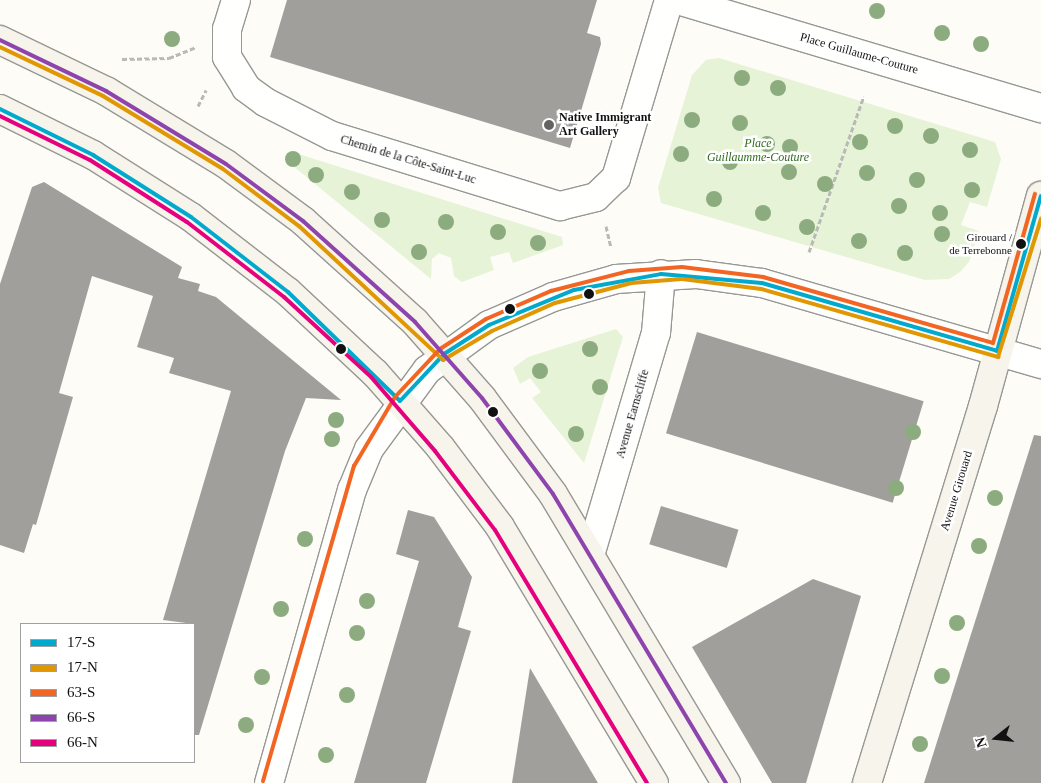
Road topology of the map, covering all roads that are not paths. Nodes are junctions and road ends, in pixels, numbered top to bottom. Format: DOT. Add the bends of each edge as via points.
graph roads {
  1 [pos="236,0"];
  2 [pos="669,0"];
  3 [pos="678,0"];
  4 [pos="0,40"];
  5 [pos="1041,108"];
  6 [pos="0,109"];
  7 [pos="1041,196"];
  8 [pos="661,274"];
  9 [pos="997,351"];
  10 [pos="444,354"];
  11 [pos="1041,364"];
  12 [pos="400,401"];
  13 [pos="590,552"];
  14 [pos="269,783"];
  15 [pos="654,783"];
  16 [pos="726,783"];
  17 [pos="866,783"];
  1 -- 2 [label="street, Chemin de la Côte-Saint-Luc" via="225,45 234,73 265,102 332,136 544,202 576,205 607,191 621,166"];
  3 -- 5 [label="street, Place Guillaume-Couture"];
  4 -- 10 [label="main road" via="106,91 226,164 303,221"];
  6 -- 12 [label="main road" via="93,155 191,217 288,292"];
  7 -- 9 [label="main road, Avenue Girouard"];
  8 -- 9 [label="street" via="762,283"];
  8 -- 10 [label="street" via="616,279 552,297 489,325"];
  8 -- 13 [label="street, Avenue Earnscliffe" via="656,334"];
  9 -- 11 [label="street"];
  9 -- 17 [label="main road, Avenue Girouard"];
  10 -- 12 [label="street"];
  10 -- 13 [label="main road" via="523,451"];
  12 -- 14 [label="street" via="376,435 352,490"];
  12 -- 15 [label="main road" via="468,483 528,569"];
  13 -- 16 [label="main road"];
}
